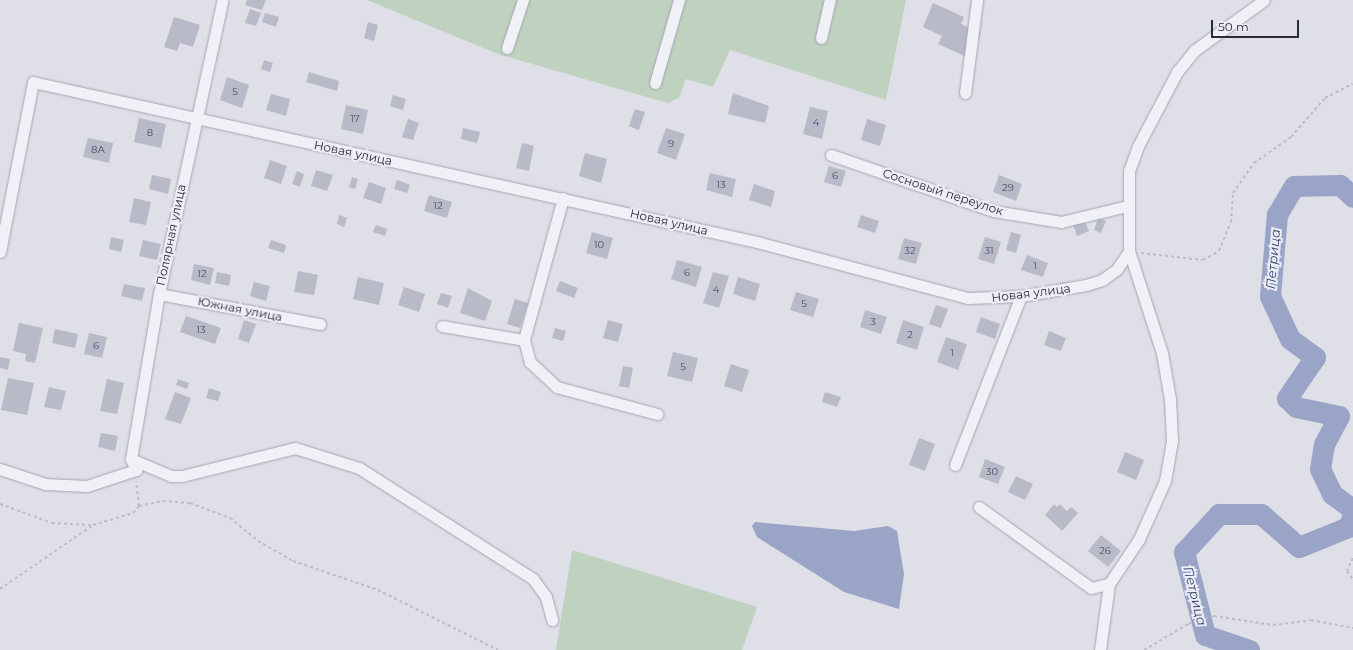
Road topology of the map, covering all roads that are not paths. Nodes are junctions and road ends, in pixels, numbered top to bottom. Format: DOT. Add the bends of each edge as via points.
graph roads {
  1 [pos="523,0"];
  2 [pos="679,0"];
  3 [pos="830,0"];
  4 [pos="977,0"];
  5 [pos="1264,0"];
  6 [pos="222,2"];
  7 [pos="821,38"];
  8 [pos="507,48"];
  9 [pos="655,83"];
  10 [pos="965,93"];
  11 [pos="197,119"];
  12 [pos="831,155"];
  13 [pos="563,198"];
  14 [pos="1127,206"];
  15 [pos="1129,251"];
  16 [pos="0,252"];
  17 [pos="159,294"];
  18 [pos="1021,296"];
  19 [pos="320,324"];
  20 [pos="442,326"];
  21 [pos="524,340"];
  22 [pos="657,414"];
  23 [pos="134,464"];
  24 [pos="955,465"];
  25 [pos="0,469"];
  26 [pos="979,507"];
  27 [pos="1109,584"];
  28 [pos="552,620"];
  29 [pos="1100,650"];
  1 -- 8 [label="street"];
  2 -- 9 [label="street"];
  3 -- 7 [label="street"];
  4 -- 10 [label="street"];
  5 -- 14 [label="street" via="1195,50 1177,72 1138,146 1129,171"];
  6 -- 11 [label="street, Полярная улица"];
  11 -- 13 [label="street, Новая улица"];
  11 -- 16 [label="street, Новая улица" via="33,82"];
  11 -- 17 [label="street, Полярная улица"];
  12 -- 14 [label="street, Сосновый переулок" via="994,211 1061,222"];
  13 -- 18 [label="street, Новая улица" via="757,242 949,294 968,298"];
  13 -- 21 [label="street"];
  14 -- 15 [label="street"];
  15 -- 18 [label="street, Новая улица" via="1117,269 1102,280"];
  15 -- 27 [label="street" via="1162,353 1170,398 1172,441 1165,481 1139,539"];
  17 -- 19 [label="street, Южная улица"];
  17 -- 23 [label="street, Полярная улица"];
  18 -- 24 [label="street"];
  20 -- 21 [label="street"];
  21 -- 22 [label="street" via="530,362 557,387"];
  23 -- 25 [label="street" via="87,486 44,484"];
  23 -- 28 [label="street" via="171,476 182,476 295,448 359,468 533,579 546,597"];
  26 -- 27 [label="street" via="1092,588"];
  27 -- 29 [label="street"];
}
